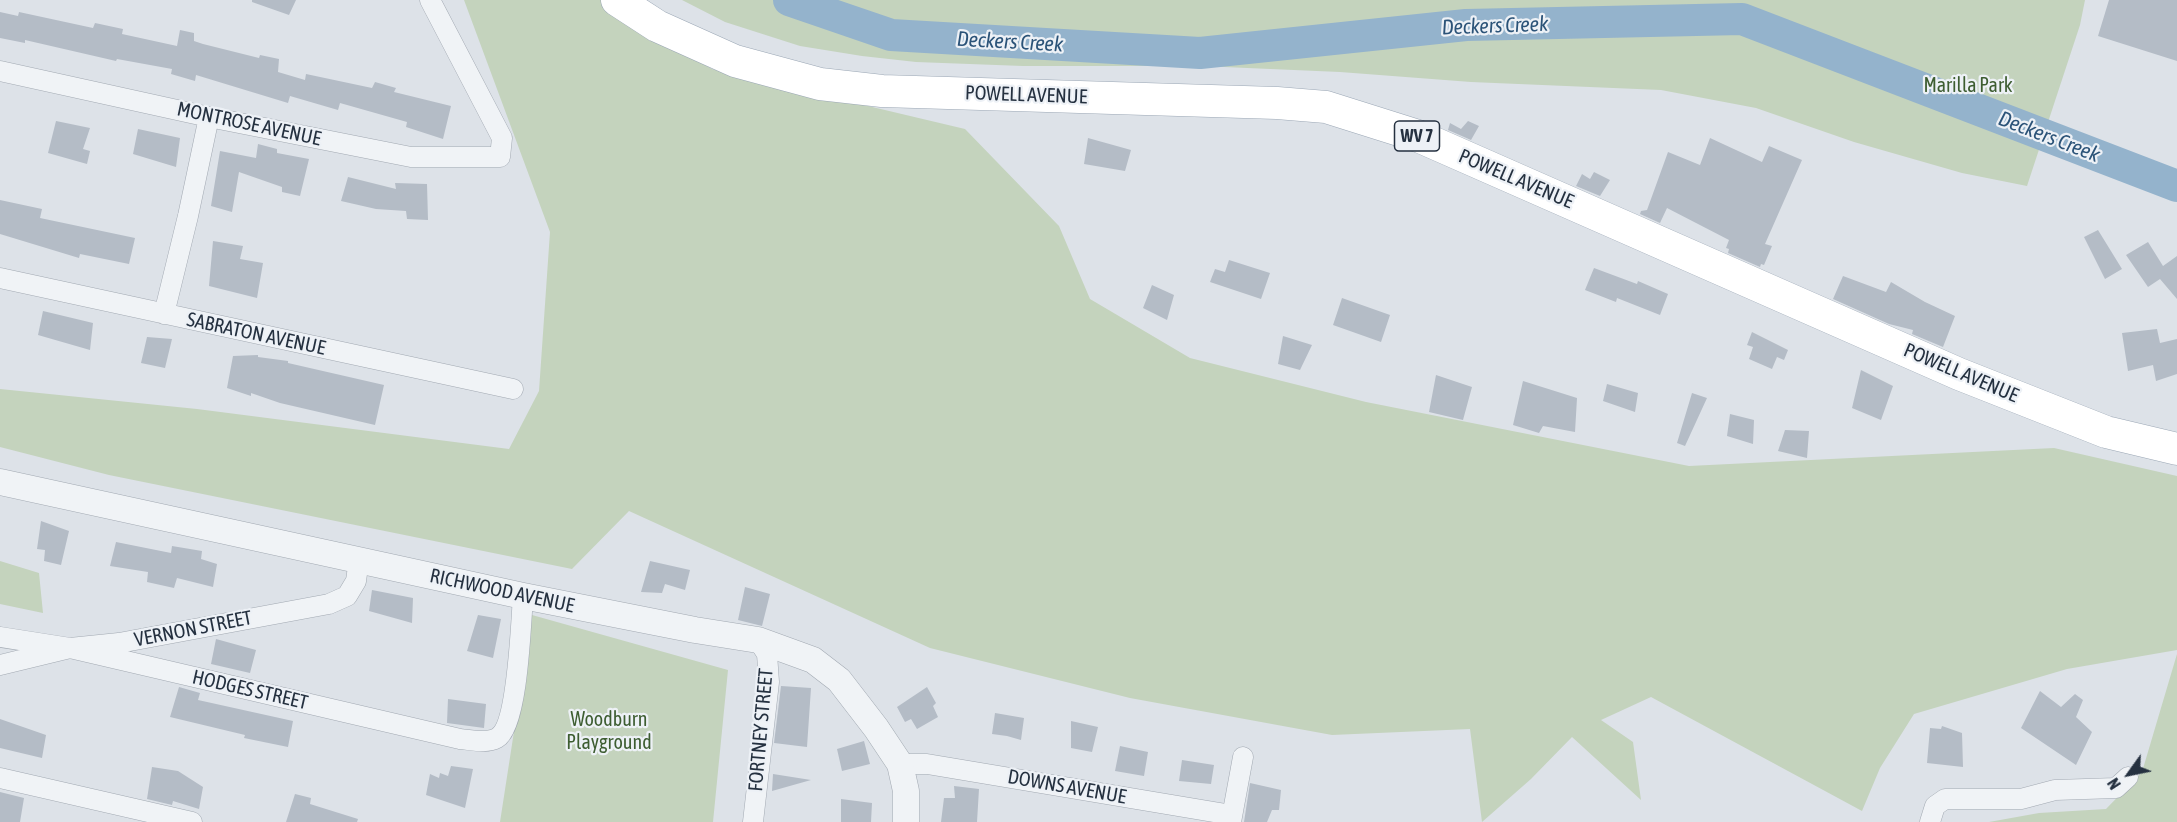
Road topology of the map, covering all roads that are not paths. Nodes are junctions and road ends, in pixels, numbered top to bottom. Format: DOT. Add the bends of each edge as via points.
graph roads {
  1 [pos="430,0"];
  2 [pos="617,0"];
  3 [pos="0,71"];
  4 [pos="209,117"];
  5 [pos="0,278"];
  6 [pos="164,314"];
  7 [pos="513,389"];
  8 [pos="2177,449"];
  9 [pos="0,482"];
  10 [pos="359,559"];
  11 [pos="523,596"];
  12 [pos="0,637"];
  13 [pos="758,640"];
  14 [pos="70,648"];
  15 [pos="0,665"];
  16 [pos="1244,757"];
  17 [pos="900,764"];
  18 [pos="2128,777"];
  19 [pos="0,778"];
  20 [pos="1232,819"];
  21 [pos="192,822"];
  22 [pos="753,822"];
  23 [pos="906,822"];
  24 [pos="1930,822"];
  1 -- 4 [label="street, MONTROSE AVENUE" via="502,138 500,157 411,157"];
  2 -- 8 [label="main road, POWELL AVENUE / WV 7" via="657,26 735,61 820,84 882,91 1326,107 1418,136 1959,374 2106,432"];
  3 -- 4 [label="street, MONTROSE AVENUE"];
  4 -- 6 [label="street"];
  5 -- 6 [label="street, SABRATON AVENUE"];
  6 -- 7 [label="street, SABRATON AVENUE"];
  9 -- 10 [label="street, RICHWOOD AVENUE"];
  10 -- 11 [label="street, RICHWOOD AVENUE"];
  10 -- 14 [label="street, VERNON STREET" via="356,581 347,596 329,604 149,638"];
  11 -- 13 [label="street, RICHWOOD AVENUE"];
  11 -- 14 [label="street, HODGES STREET" via="518,674 508,726 499,737 482,742"];
  12 -- 14 [label="street, HODGES STREET"];
  13 -- 17 [label="street, RICHWOOD AVENUE" via="813,660 839,680"];
  13 -- 22 [label="street, FORTNEY STREET" via="767,654 769,682"];
  14 -- 15 [label="street, VERNON STREET"];
  16 -- 20 [label="street"];
  17 -- 20 [label="street, DOWNS AVENUE" via="927,764"];
  17 -- 23 [label="street, RICHWOOD AVENUE" via="906,791"];
  18 -- 24 [label="street" via="2116,788 2055,790 2021,800 1945,799 1935,806"];
  19 -- 21 [label="street"];
}
